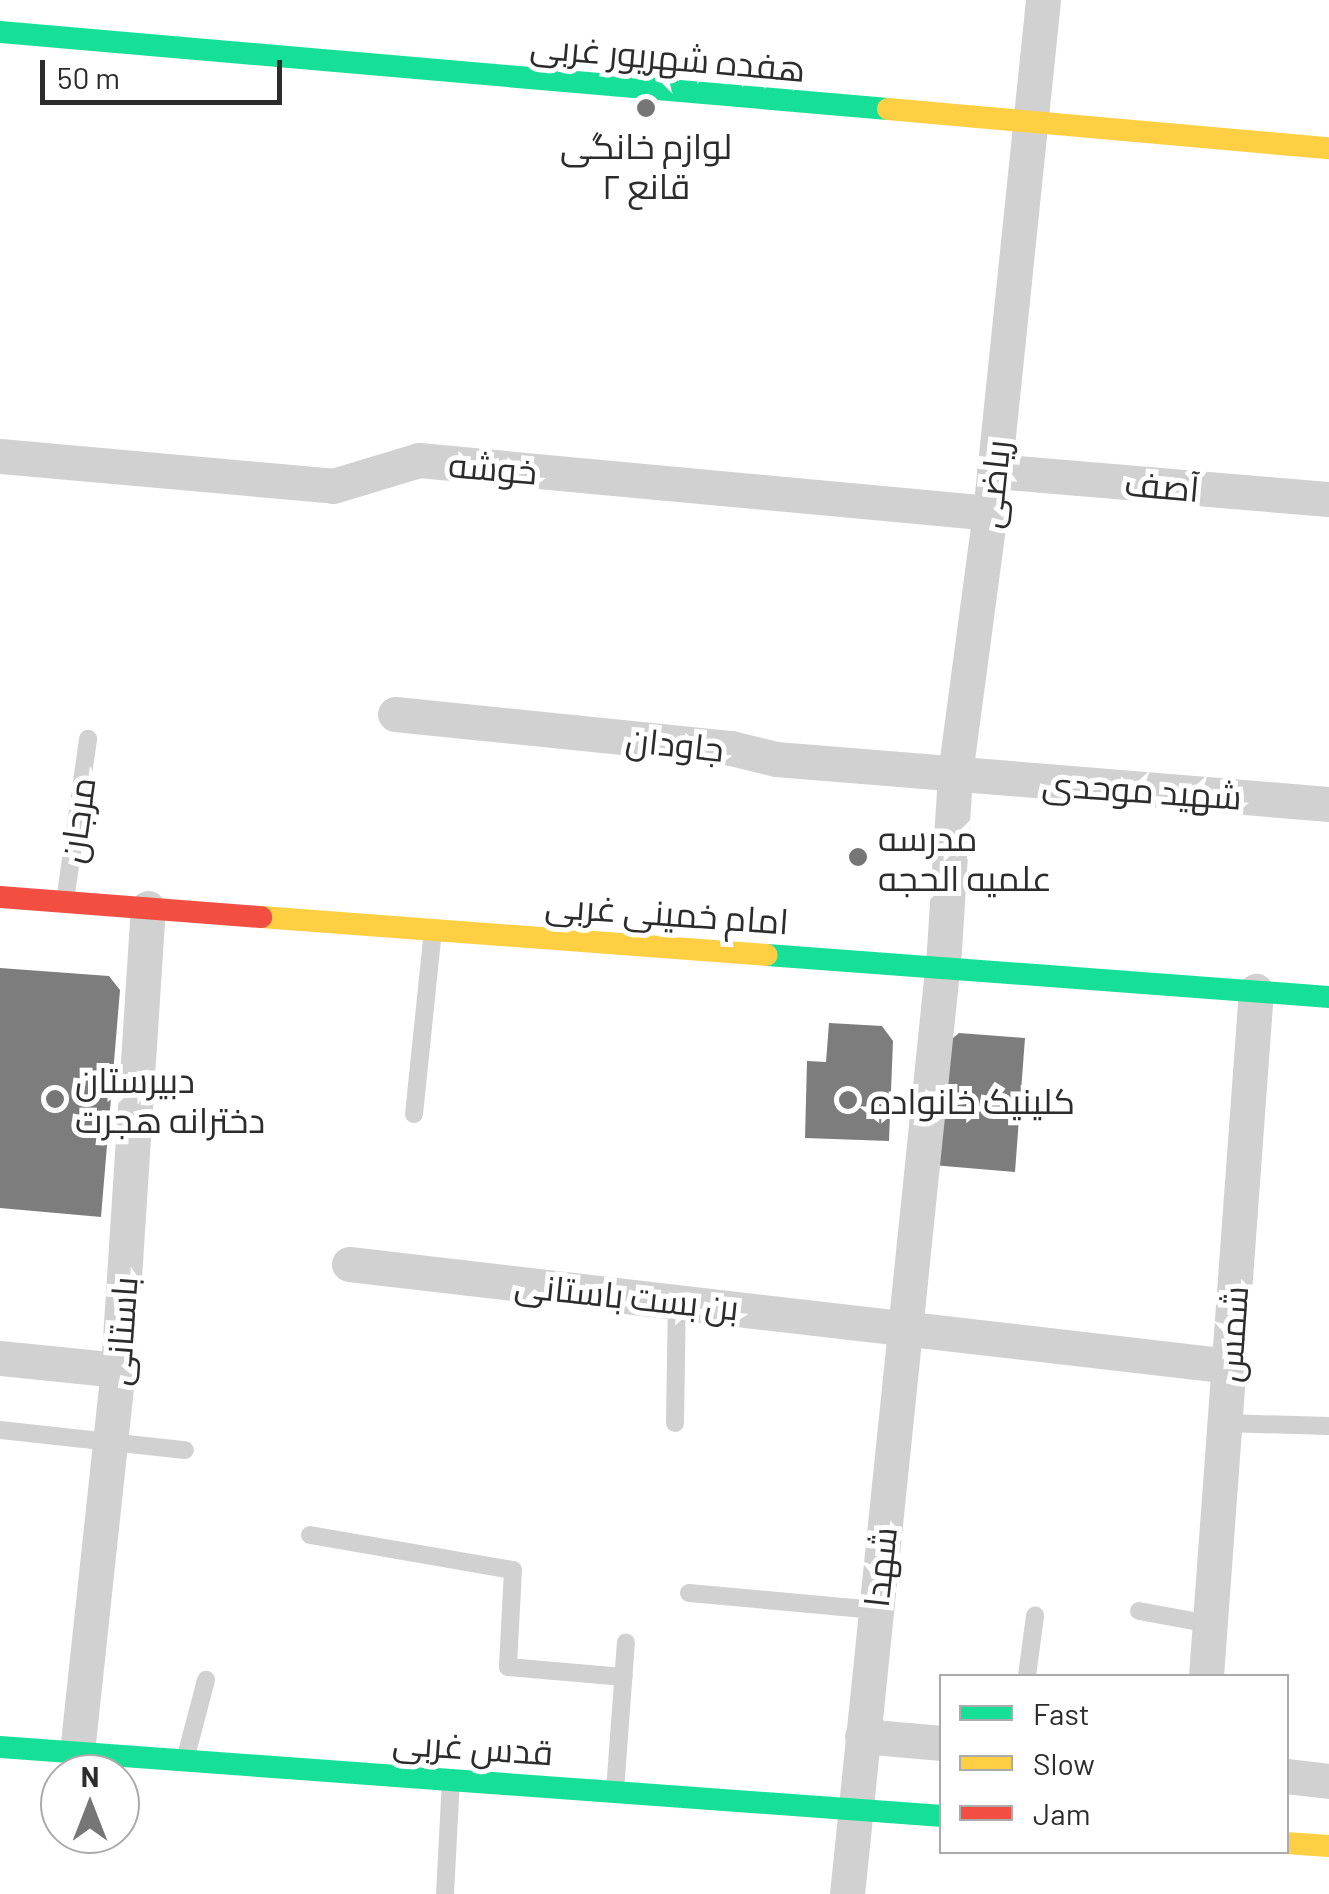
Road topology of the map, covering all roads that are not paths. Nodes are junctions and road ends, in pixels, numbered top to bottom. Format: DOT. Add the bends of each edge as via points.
graph roads {
  1 [pos="1043,0"];
  2 [pos="0,32"];
  3 [pos="1030,124"];
  4 [pos="1329,148"];
  5 [pos="0,456"];
  6 [pos="994,471"];
  7 [pos="1329,499"];
  8 [pos="990,513"];
  9 [pos="395,714"];
  10 [pos="88,739"];
  11 [pos="954,774"];
  12 [pos="1329,804"];
  13 [pos="0,897"];
  14 [pos="65,902"];
  15 [pos="148,908"];
  16 [pos="433,930"];
  17 [pos="942,968"];
  18 [pos="1256,992"];
  19 [pos="1329,997"];
  20 [pos="414,1114"];
  21 [pos="349,1264"];
  22 [pos="677,1300"];
  23 [pos="905,1326"];
  24 [pos="0,1358"];
  25 [pos="1229,1366"];
  26 [pos="118,1370"];
  27 [pos="675,1423"];
  28 [pos="1225,1423"];
  29 [pos="1329,1426"];
  30 [pos="0,1430"];
  31 [pos="110,1438"];
  32 [pos="185,1450"];
  33 [pos="310,1536"];
  34 [pos="689,1593"];
  35 [pos="875,1610"];
  36 [pos="1138,1611"];
  37 [pos="1035,1616"];
  38 [pos="1210,1624"];
  39 [pos="626,1642"];
  40 [pos="1027,1674"];
  41 [pos="1206,1674"];
  42 [pos="624,1677"];
  43 [pos="206,1680"];
  44 [pos="862,1736"];
  45 [pos="939,1744"];
  46 [pos="0,1747"];
  47 [pos="77,1752"];
  48 [pos="185,1760"];
  49 [pos="1289,1776"];
  50 [pos="452,1780"];
  51 [pos="1329,1780"];
  52 [pos="615,1791"];
  53 [pos="854,1809"];
  54 [pos="939,1816"];
  55 [pos="1289,1843"];
  56 [pos="1329,1846"];
  57 [pos="445,1894"];
  58 [pos="846,1894"];
  1 -- 3 [label="street, ریاضی"];
  2 -- 3 [label="street, هفده شهریور غربی"];
  3 -- 4 [label="street, هفده شهریور غربی"];
  3 -- 6 [label="street, ریاضی"];
  5 -- 8 [label="street, خوشه" via="333,486 418,460"];
  6 -- 7 [label="street, آصف"];
  6 -- 8 [label="street, ریاضی"];
  8 -- 11 [label="street, ریاضی"];
  9 -- 11 [label="street, جاودان"];
  10 -- 14 [label="lane, مرجان"];
  11 -- 12 [label="street, شهید موحدی"];
  11 -- 17 [label="street, ریاضی"];
  13 -- 14 [label="street, امام خمینی غربی"];
  14 -- 15 [label="street, امام خمینی غربی"];
  15 -- 16 [label="street, امام خمینی غربی"];
  15 -- 26 [label="street, باستانی"];
  16 -- 17 [label="street, امام خمینی غربی"];
  16 -- 20 [label="lane"];
  17 -- 18 [label="street, امام خمینی غربی"];
  17 -- 23 [label="street, شهدا"];
  18 -- 19 [label="street, امام خمینی غربی"];
  18 -- 25 [label="street, شمس"];
  21 -- 22 [label="street, بن بست باستانی"];
  22 -- 23 [label="street, بن بست باستانی"];
  22 -- 27 [label="lane"];
  23 -- 25 [label="street"];
  23 -- 35 [label="street, شهدا"];
  24 -- 26 [label="street"];
  25 -- 28 [label="street, شمس"];
  26 -- 31 [label="street, باستانی"];
  28 -- 29 [label="lane"];
  28 -- 38 [label="street, شمس"];
  30 -- 31 [label="lane"];
  31 -- 32 [label="lane"];
  31 -- 47 [label="street, باستانی"];
  33 -- 42 [label="lane" via="514,1570 508,1667"];
  34 -- 35 [label="lane"];
  35 -- 44 [label="street, شهدا"];
  36 -- 38 [label="lane"];
  37 -- 40 [label="lane"];
  38 -- 41 [label="street, شمس"];
  39 -- 42 [label="lane"];
  42 -- 52 [label="lane"];
  43 -- 48 [label="lane"];
  44 -- 45 [label="street"];
  44 -- 53 [label="street, شهدا"];
  46 -- 47 [label="street, قدس غربی"];
  47 -- 48 [label="street, قدس غربی"];
  48 -- 50 [label="street, قدس غربی"];
  49 -- 51 [label="street"];
  50 -- 52 [label="street, قدس غربی"];
  50 -- 57 [label="lane"];
  52 -- 53 [label="street, قدس غربی"];
  53 -- 54 [label="street, قدس غربی"];
  53 -- 58 [label="street, شهدا"];
  55 -- 56 [label="street"];
}
